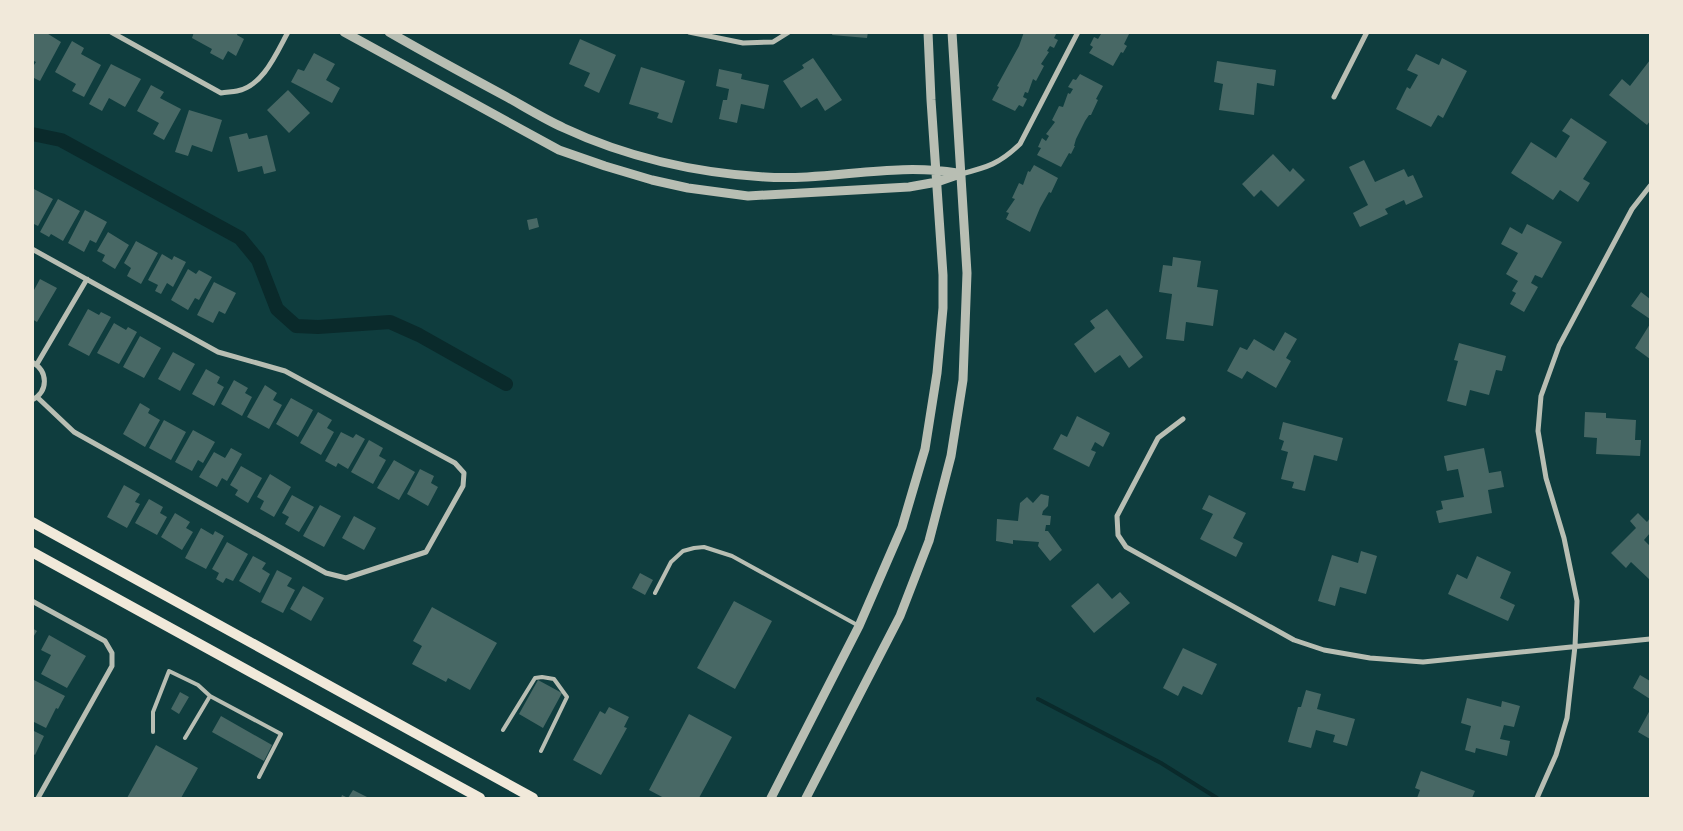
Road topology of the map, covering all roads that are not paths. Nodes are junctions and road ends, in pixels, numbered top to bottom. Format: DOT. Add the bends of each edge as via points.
graph roads {
  1 [pos="111,32"];
  2 [pos="288,32"];
  3 [pos="344,32"];
  4 [pos="389,32"];
  5 [pos="689,32"];
  6 [pos="789,32"];
  7 [pos="928,32"];
  8 [pos="952,32"];
  9 [pos="1078,32"];
  10 [pos="1367,32"];
  11 [pos="1334,97"];
  12 [pos="935,170"];
  13 [pos="960,174"];
  14 [pos="937,182"];
  15 [pos="1650,186"];
  16 [pos="32,249"];
  17 [pos="87,279"];
  18 [pos="35,363"];
  19 [pos="35,398"];
  20 [pos="1183,419"];
  21 [pos="32,522"];
  22 [pos="32,552"];
  23 [pos="655,593"];
  24 [pos="32,601"];
  25 [pos="859,626"];
  26 [pos="1650,639"];
  27 [pos="1575,646"];
  28 [pos="210,696"];
  29 [pos="503,730"];
  30 [pos="153,732"];
  31 [pos="184,738"];
  32 [pos="541,751"];
  33 [pos="259,778"];
  34 [pos="38,798"];
  35 [pos="480,798"];
  36 [pos="533,798"];
  37 [pos="770,798"];
  38 [pos="806,798"];
  39 [pos="1537,798"];
  1 -- 2 [label="street" via="221,93 239,91 254,83 268,68"];
  3 -- 14 [label="street" via="559,150 652,180 748,196 910,187"];
  4 -- 12 [label="street" via="564,128 627,152 685,166 767,177"];
  5 -- 6 [label="street" via="743,43 773,42"];
  7 -- 12 [label="street"];
  8 -- 13 [label="street"];
  9 -- 13 [label="street" via="1020,144 990,166"];
  10 -- 11 [label="street"];
  12 -- 13 [label="street"];
  12 -- 14 [label="street"];
  13 -- 14 [label="street"];
  13 -- 38 [label="street" via="967,273 966,332 963,380 951,456 929,541 900,616"];
  14 -- 25 [label="street" via="944,275 943,308 925,449 902,527"];
  15 -- 27 [label="street" via="1632,209 1559,346 1542,396 1538,431 1546,478 1564,538 1577,600"];
  16 -- 17 [label="street"];
  17 -- 18 [label="street"];
  17 -- 19 [label="street" via="218,352 285,370 454,463 464,473 463,486 426,552 346,578 326,573 74,432"];
  18 -- 19 [label="street" via="45,381"];
  20 -- 27 [label="street" via="1158,438 1117,516 1118,535 1126,547 1294,640 1324,650 1423,662"];
  21 -- 36 [label="main road"];
  22 -- 35 [label="main road"];
  23 -- 25 [label="lane" via="671,562 683,552 704,547 732,556"];
  24 -- 34 [label="street" via="105,641 112,654 112,666"];
  25 -- 37 [label="street"];
  26 -- 27 [label="street"];
  27 -- 39 [label="street" via="1567,718 1556,755"];
  28 -- 30 [label="lane" via="198,685 169,671 153,712"];
  28 -- 31 [label="lane"];
  28 -- 33 [label="lane" via="281,734"];
  29 -- 32 [label="lane" via="535,678 554,679 567,697"];
}
